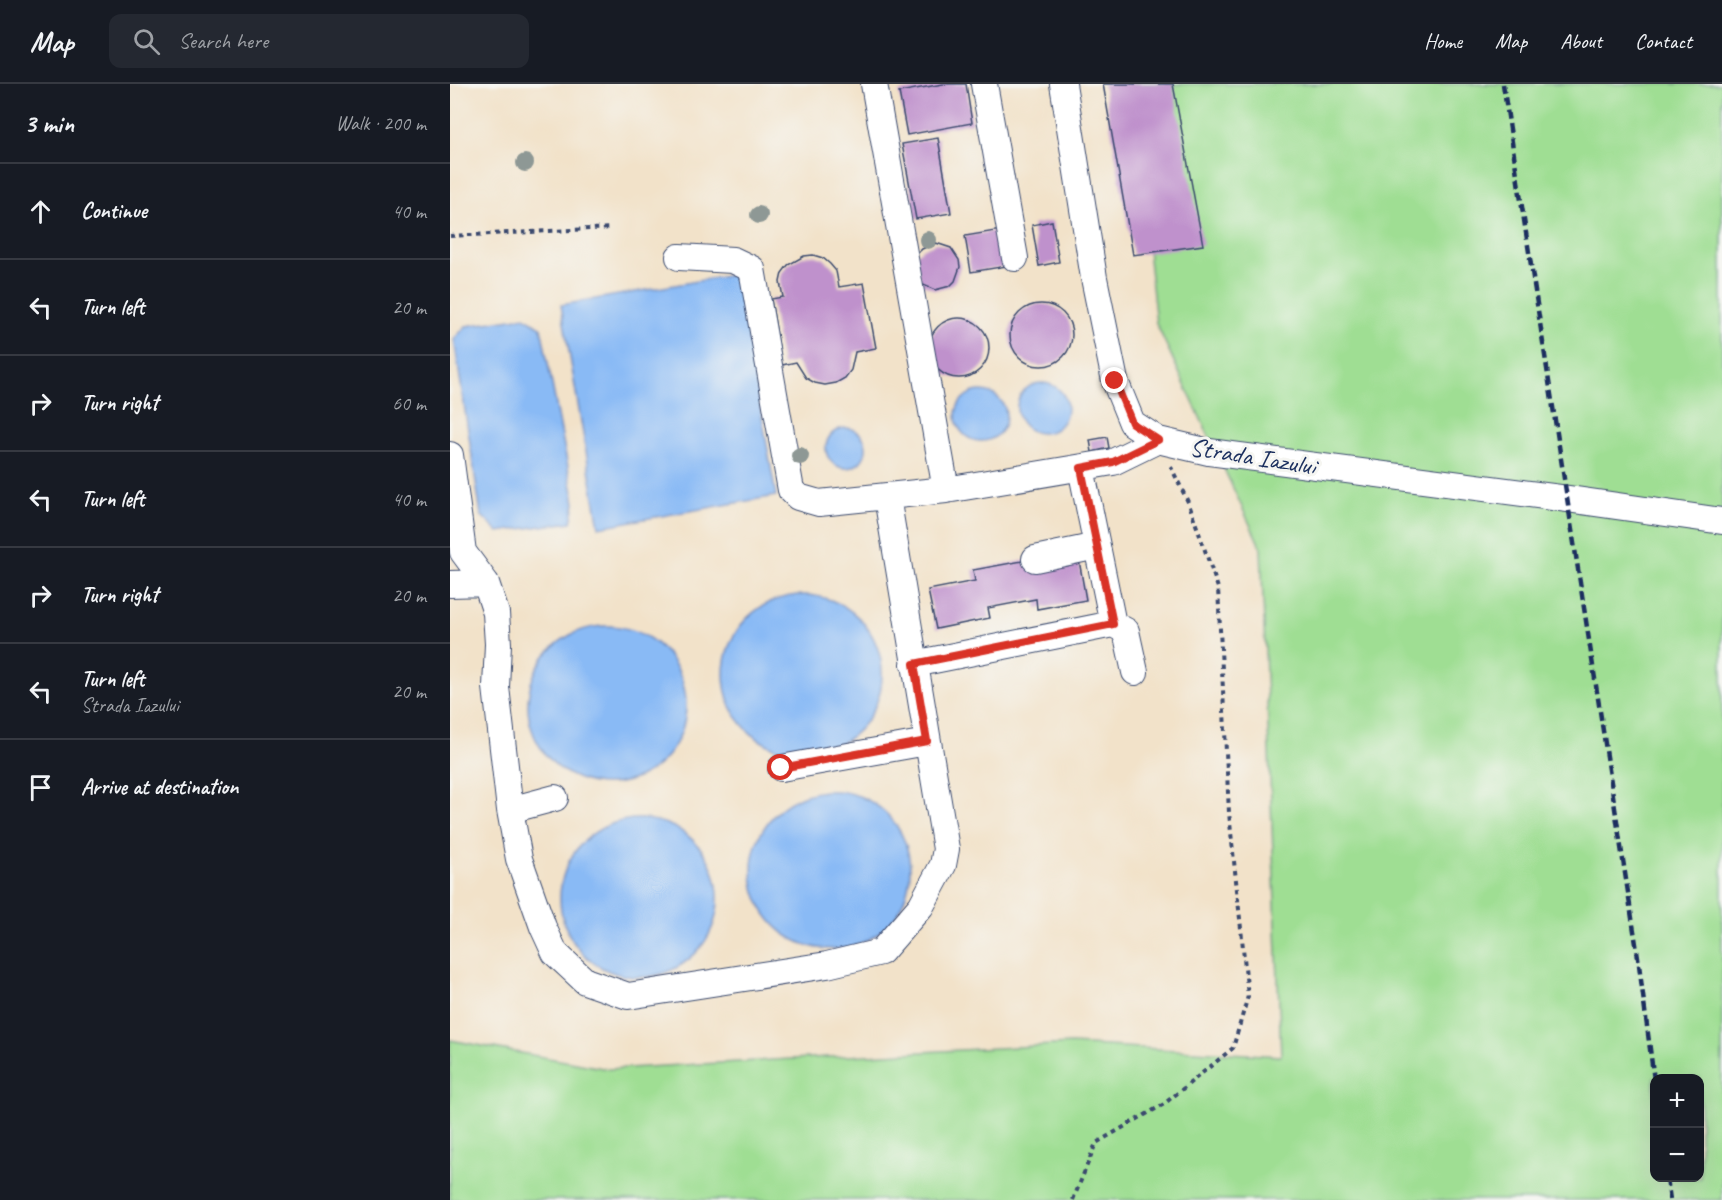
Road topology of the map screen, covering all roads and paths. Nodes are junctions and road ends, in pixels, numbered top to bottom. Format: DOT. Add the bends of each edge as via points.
graph roads {
  1 [pos="874,84"];
  2 [pos="984,84"];
  3 [pos="1063,84"];
  4 [pos="611,228"];
  5 [pos="450,236"];
  6 [pos="679,256"];
  7 [pos="1016,258"];
  8 [pos="1158,440"];
  9 [pos="450,455"];
  10 [pos="1081,468"];
  11 [pos="946,490"];
  12 [pos="887,497"];
  13 [pos="1722,521"];
  14 [pos="1097,546"];
  15 [pos="1035,559"];
  16 [pos="486,583"];
  17 [pos="450,584"];
  18 [pos="1113,624"];
  19 [pos="914,664"];
  20 [pos="1135,672"];
  21 [pos="927,741"];
  22 [pos="781,768"];
  23 [pos="555,798"];
  24 [pos="510,810"];
  25 [pos="1073,1200"];
  1 -- 11 [label="lane"];
  2 -- 7 [label="lane"];
  3 -- 8 [label="lane, Strada Iazului" via="1115,381 1132,423"];
  4 -- 5 [label="path"];
  6 -- 12 [label="lane" via="733,260 752,269 791,490 798,497 819,503"];
  8 -- 10 [label="lane" via="1113,462"];
  8 -- 13 [label="lane, Strada Iazului" via="1209,452"];
  8 -- 25 [label="path" via="1189,504 1218,588 1229,813 1248,996 1233,1048 1164,1104 1096,1143"];
  9 -- 16 [label="lane" via="464,552"];
  10 -- 11 [label="lane"];
  10 -- 14 [label="lane"];
  11 -- 12 [label="lane"];
  12 -- 19 [label="lane"];
  14 -- 15 [label="lane"];
  14 -- 18 [label="lane"];
  16 -- 17 [label="lane"];
  16 -- 24 [label="lane" via="496,613 496,687"];
  18 -- 19 [label="lane"];
  18 -- 20 [label="lane" via="1126,632"];
  19 -- 21 [label="lane"];
  21 -- 22 [label="lane"];
  21 -- 24 [label="lane" via="946,849 943,865 921,906 881,952 827,965 628,996 585,981 555,952 543,927 519,859"];
  23 -- 24 [label="lane"];
}
